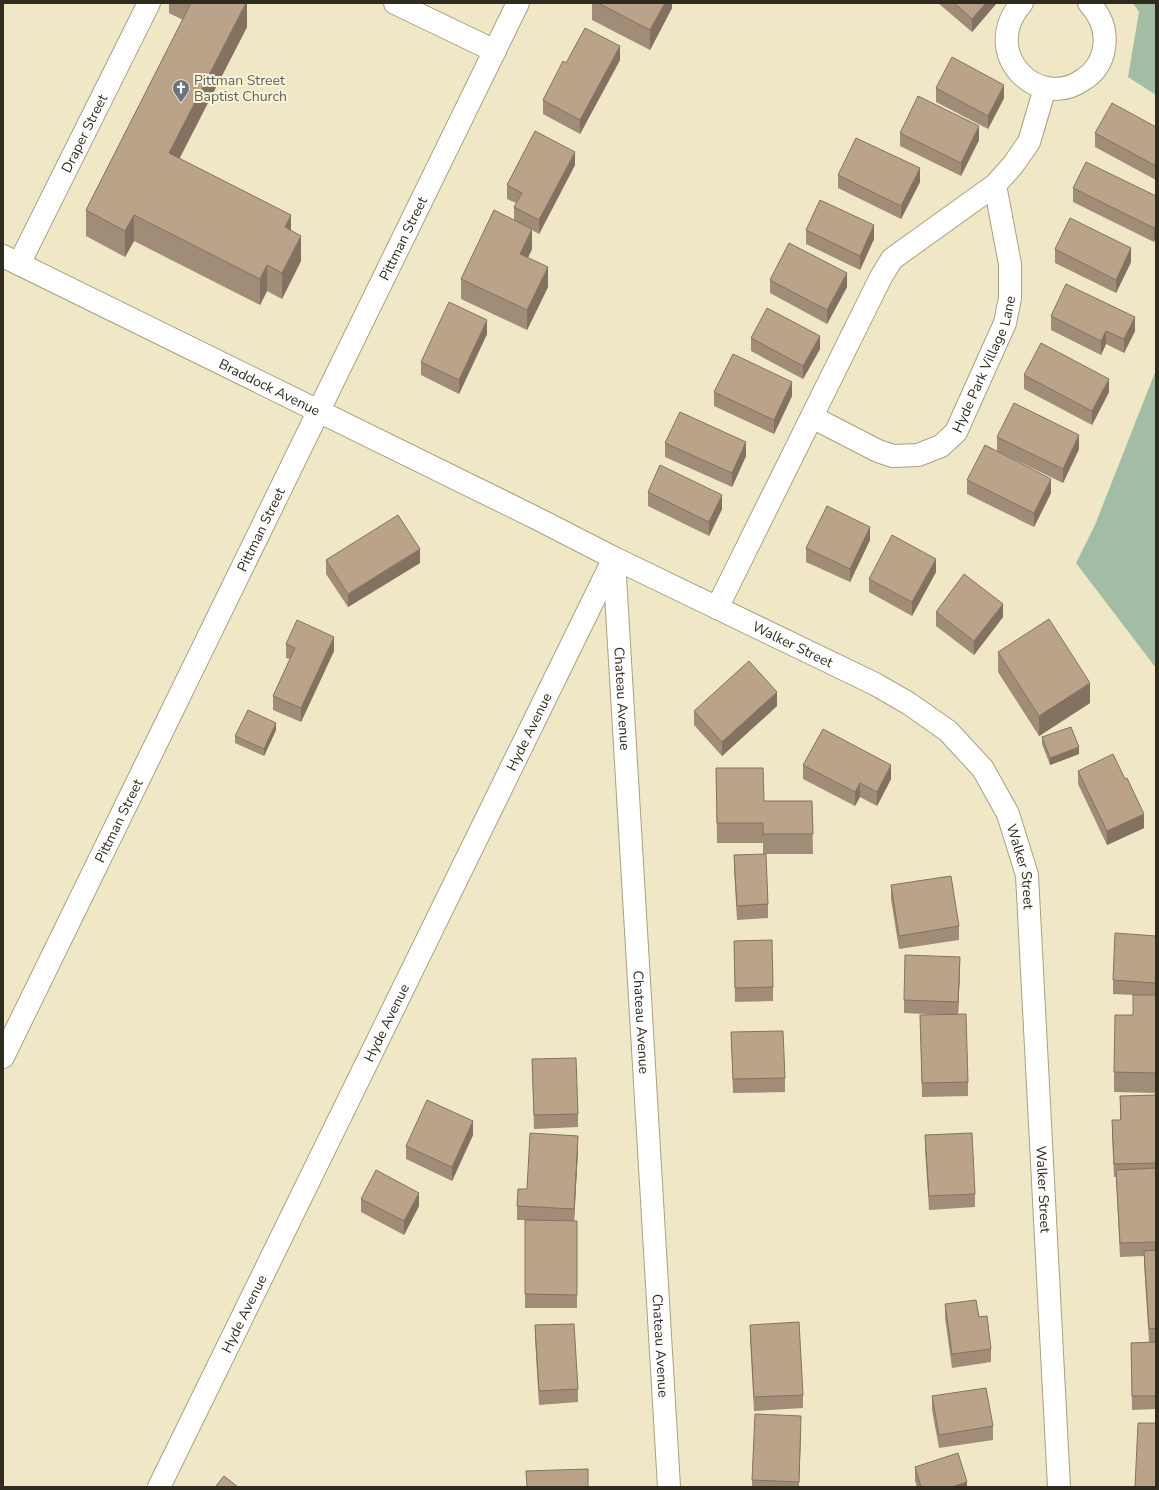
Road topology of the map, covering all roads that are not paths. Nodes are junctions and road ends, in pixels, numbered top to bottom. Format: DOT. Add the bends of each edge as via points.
graph roads {
  1 [pos="149,3"];
  2 [pos="395,3"];
  3 [pos="518,3"];
  4 [pos="1022,3"];
  5 [pos="1089,3"];
  6 [pos="495,51"];
  7 [pos="1045,88"];
  8 [pos="995,185"];
  9 [pos="11,260"];
  10 [pos="319,412"];
  11 [pos="812,418"];
  12 [pos="536,518"];
  13 [pos="614,558"];
  14 [pos="718,608"];
  15 [pos="3,1057"];
  16 [pos="159,1487"];
  17 [pos="669,1487"];
  18 [pos="1059,1487"];
  1 -- 9 [label="street, Draper Street"];
  2 -- 6 [label="street"];
  3 -- 6 [label="street, Pittman Street"];
  4 -- 7 [label="street" via="1007,26 1009,58 1018,72 1030,82"];
  5 -- 7 [label="street" via="1097,11 1104,27 1105,44 1101,60 1092,74 1078,84 1062,88"];
  6 -- 10 [label="street, Pittman Street"];
  7 -- 8 [label="street" via="1029,142"];
  8 -- 11 [label="street" via="892,259"];
  8 -- 11 [label="street, Hyde Park Village Lane" via="1010,264 1010,298 1005,323 956,432 941,446 918,455 893,456"];
  9 -- 10 [label="street, Braddock Avenue"];
  10 -- 12 [label="street, Braddock Avenue"];
  10 -- 15 [label="street, Pittman Street"];
  11 -- 14 [label="street"];
  12 -- 13 [label="street, Walker Street"];
  13 -- 14 [label="street, Walker Street"];
  13 -- 16 [label="street, Hyde Avenue"];
  13 -- 17 [label="street, Chateau Avenue"];
  14 -- 18 [label="street, Walker Street" via="875,684 948,731 983,769 1008,814 1027,875"];
}
